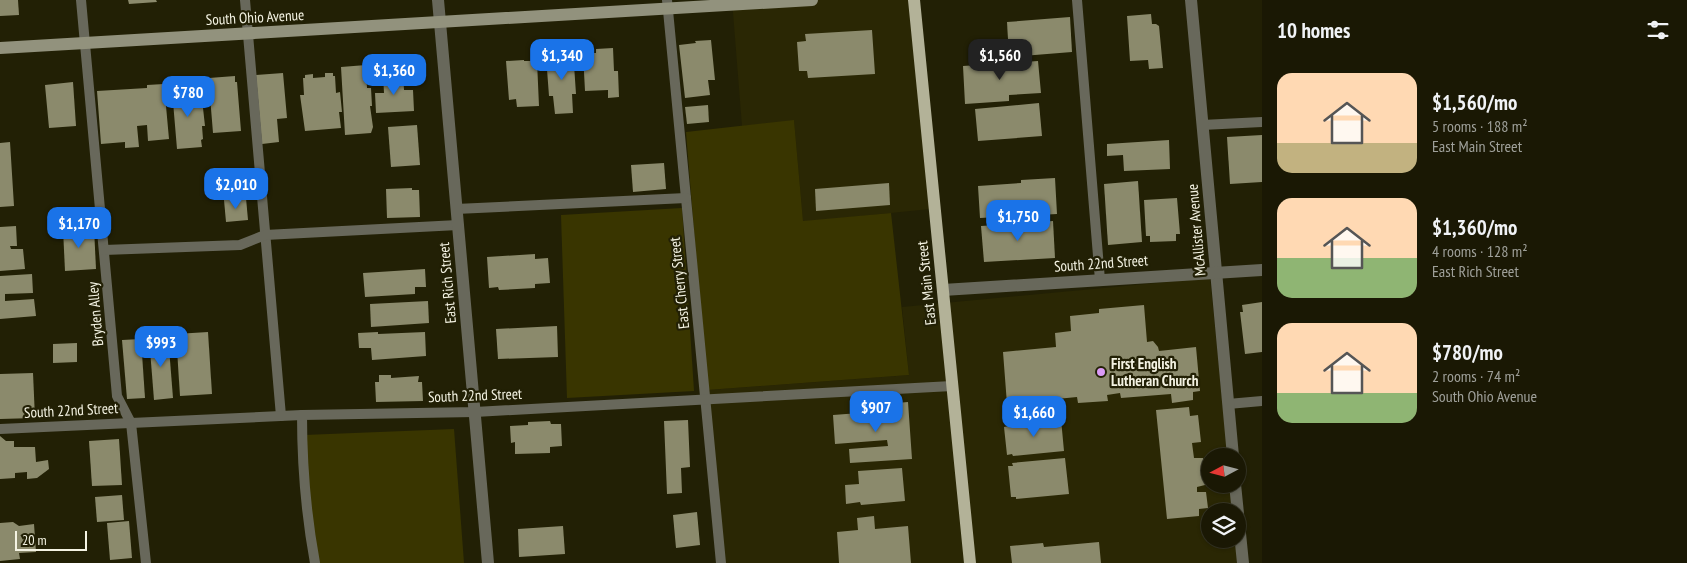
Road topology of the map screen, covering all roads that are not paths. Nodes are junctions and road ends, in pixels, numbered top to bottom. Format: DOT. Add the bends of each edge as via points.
graph roads {
  1 [pos="81,0"];
  2 [pos="245,0"];
  3 [pos="438,0"];
  4 [pos="812,0"];
  5 [pos="914,0"];
  6 [pos="1077,0"];
  7 [pos="1191,0"];
  8 [pos="667,4"];
  9 [pos="440,22"];
  10 [pos="247,33"];
  11 [pos="85,43"];
  12 [pos="0,48"];
  13 [pos="1262,122"];
  14 [pos="1202,125"];
  15 [pos="686,198"];
  16 [pos="456,209"];
  17 [pos="458,225"];
  18 [pos="264,235"];
  19 [pos="104,250"];
  20 [pos="1262,270"];
  21 [pos="1216,272"];
  22 [pos="1100,280"];
  23 [pos="943,290"];
  24 [pos="952,386"];
  25 [pos="706,400"];
  26 [pos="1262,401"];
  27 [pos="1228,404"];
  28 [pos="475,412"];
  29 [pos="302,415"];
  30 [pos="281,416"];
  31 [pos="131,423"];
  32 [pos="0,429"];
  33 [pos="1232,448"];
  34 [pos="1236,493"];
  35 [pos="146,563"];
  36 [pos="314,563"];
  37 [pos="488,563"];
  38 [pos="721,563"];
  39 [pos="970,563"];
  40 [pos="1243,563"];
  1 -- 11 [label="lane, Bryden Alley"];
  2 -- 10 [label="lane"];
  3 -- 9 [label="street, East Rich Street"];
  4 -- 8 [label="street, South Ohio Avenue"];
  5 -- 23 [label="main road, East Main Street"];
  6 -- 22 [label="lane"];
  7 -- 14 [label="street, McAllister Avenue"];
  8 -- 9 [label="street, South Ohio Avenue"];
  8 -- 15 [label="lane, East Cherry Street"];
  9 -- 10 [label="street, South Ohio Avenue"];
  9 -- 16 [label="street, East Rich Street"];
  10 -- 11 [label="street, South Ohio Avenue"];
  10 -- 18 [label="lane"];
  11 -- 12 [label="street, South Ohio Avenue"];
  11 -- 19 [label="lane, Bryden Alley"];
  13 -- 14 [label="lane"];
  14 -- 21 [label="street, McAllister Avenue"];
  15 -- 16 [label="lane"];
  15 -- 25 [label="lane, East Cherry Street"];
  16 -- 17 [label="street, East Rich Street"];
  17 -- 18 [label="lane"];
  17 -- 28 [label="street, East Rich Street"];
  18 -- 19 [label="lane" via="240,245"];
  18 -- 30 [label="lane"];
  19 -- 31 [label="lane, Bryden Alley" via="117,396"];
  20 -- 21 [label="street, South 22nd Street"];
  21 -- 22 [label="street, South 22nd Street"];
  21 -- 27 [label="street, McAllister Avenue"];
  22 -- 23 [label="street, South 22nd Street"];
  23 -- 24 [label="main road, East Main Street"];
  24 -- 25 [label="lane, South 22nd Street"];
  24 -- 39 [label="main road, East Main Street"];
  25 -- 28 [label="lane, South 22nd Street"];
  25 -- 38 [label="lane, East Cherry Street"];
  26 -- 27 [label="lane"];
  27 -- 33 [label="street, McAllister Avenue"];
  28 -- 29 [label="lane, South 22nd Street"];
  28 -- 37 [label="street, East Rich Street"];
  29 -- 30 [label="lane, South 22nd Street"];
  29 -- 36 [label="lane" via="302,449"];
  30 -- 31 [label="lane, South 22nd Street"];
  31 -- 32 [label="lane, South 22nd Street"];
  31 -- 35 [label="lane, Bryden Alley"];
  34 -- 40 [label="street"];
}
